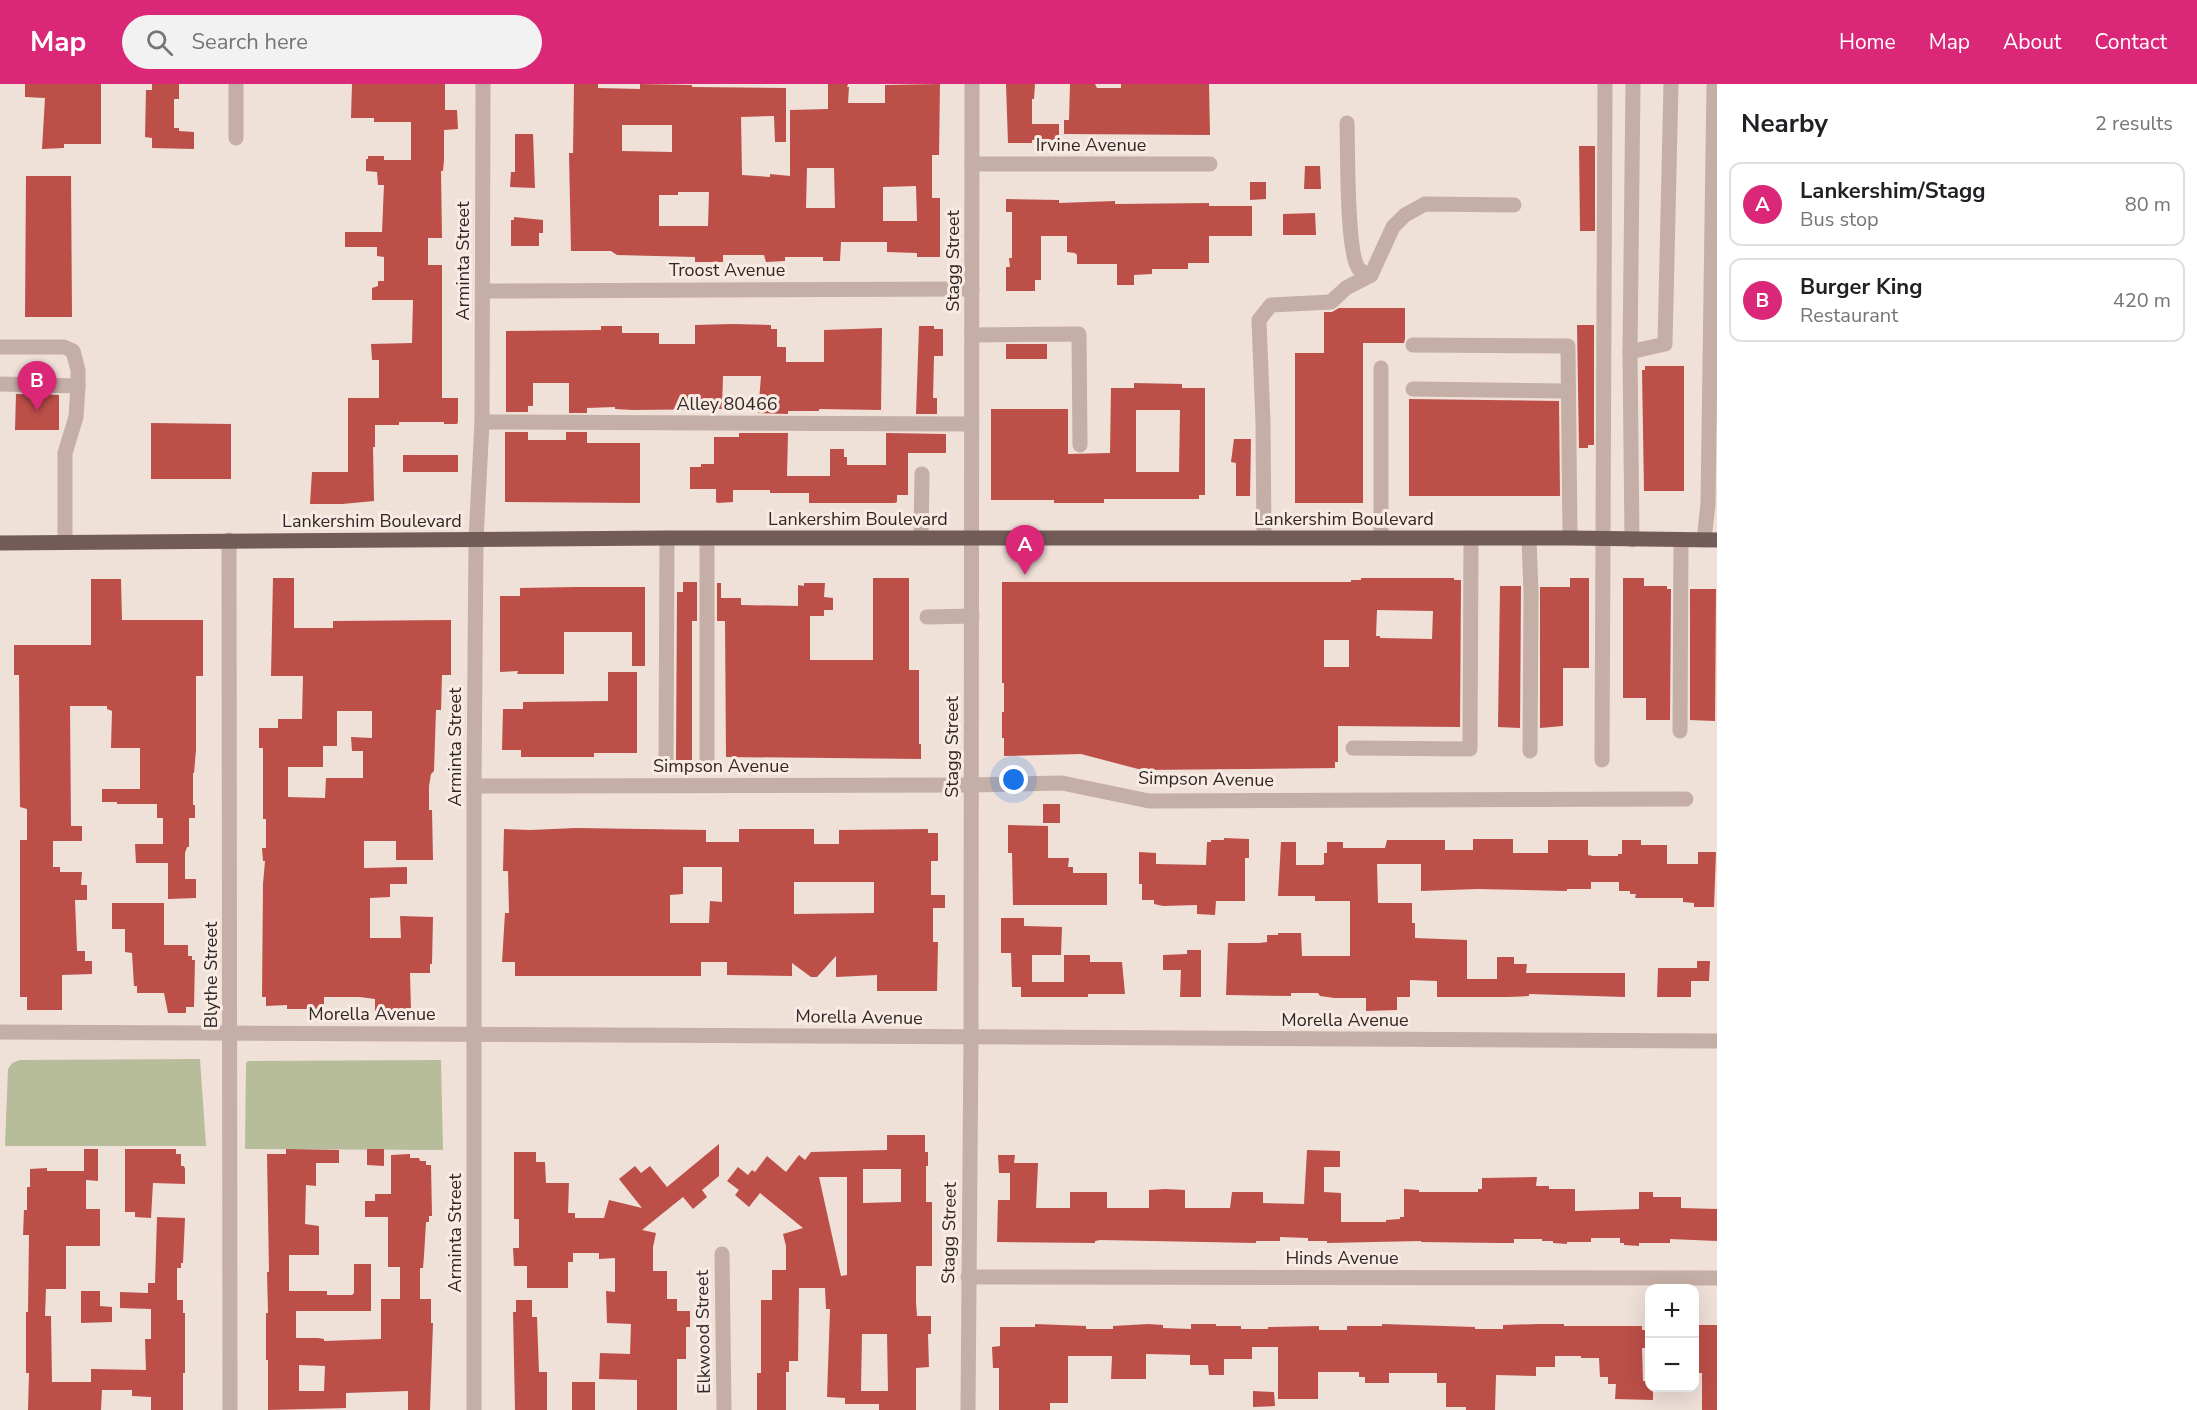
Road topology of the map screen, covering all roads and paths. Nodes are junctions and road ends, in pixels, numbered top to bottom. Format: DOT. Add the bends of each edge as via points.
graph roads {
  1 [pos="236,84"];
  2 [pos="483,84"];
  3 [pos="972,84"];
  4 [pos="1605,84"];
  5 [pos="1633,84"];
  6 [pos="1671,84"];
  7 [pos="1714,84"];
  8 [pos="1347,123"];
  9 [pos="236,138"];
  10 [pos="972,164"];
  11 [pos="1210,164"];
  12 [pos="1514,205"];
  13 [pos="1371,275"];
  14 [pos="972,289"];
  15 [pos="483,291"];
  16 [pos="972,335"];
  17 [pos="1413,345"];
  18 [pos="0,347"];
  19 [pos="1630,352"];
  20 [pos="1381,368"];
  21 [pos="0,384"];
  22 [pos="78,386"];
  23 [pos="1413,389"];
  24 [pos="1568,391"];
  25 [pos="482,422"];
  26 [pos="972,424"];
  27 [pos="1080,445"];
  28 [pos="1713,445"];
  29 [pos="922,474"];
  30 [pos="667,538"];
  31 [pos="706,538"];
  32 [pos="921,538"];
  33 [pos="972,538"];
  34 [pos="1264,538"];
  35 [pos="1381,538"];
  36 [pos="1471,538"];
  37 [pos="1529,538"];
  38 [pos="1570,538"];
  39 [pos="229,540"];
  40 [pos="476,540"];
  41 [pos="1602,540"];
  42 [pos="1632,540"];
  43 [pos="1681,540"];
  44 [pos="1711,540"];
  45 [pos="65,542"];
  46 [pos="0,543"];
  47 [pos="972,616"];
  48 [pos="927,617"];
  49 [pos="1680,731"];
  50 [pos="1353,748"];
  51 [pos="1530,751"];
  52 [pos="1602,760"];
  53 [pos="666,762"];
  54 [pos="707,762"];
  55 [pos="972,785"];
  56 [pos="474,786"];
  57 [pos="1686,799"];
  58 [pos="0,1032"];
  59 [pos="474,1033"];
  60 [pos="230,1034"];
  61 [pos="971,1038"];
  62 [pos="1717,1041"];
  63 [pos="722,1254"];
  64 [pos="968,1277"];
  65 [pos="1717,1278"];
  66 [pos="230,1410"];
  67 [pos="474,1410"];
  68 [pos="724,1410"];
  69 [pos="968,1410"];
  1 -- 9 [label="street"];
  2 -- 15 [label="street, Arminta Street"];
  3 -- 10 [label="street, Stagg Street"];
  4 -- 41 [label="street"];
  5 -- 19 [label="street"];
  6 -- 19 [label="street" via="1665,344"];
  7 -- 28 [label="street"];
  8 -- 13 [label="street" via="1353,258 1359,270"];
  10 -- 11 [label="street, Irvine Avenue"];
  10 -- 14 [label="street, Stagg Street"];
  12 -- 13 [label="street" via="1425,204 1393,227"];
  13 -- 34 [label="street" via="1346,288 1331,302 1271,305 1259,320"];
  14 -- 15 [label="street, Troost Avenue"];
  14 -- 16 [label="street, Stagg Street"];
  15 -- 25 [label="street, Arminta Street"];
  16 -- 26 [label="street, Stagg Street"];
  16 -- 27 [label="street" via="1079,334"];
  17 -- 24 [label="street" via="1568,346"];
  18 -- 22 [label="street" via="64,347 73,351"];
  19 -- 42 [label="street"];
  20 -- 35 [label="street"];
  21 -- 22 [label="street"];
  22 -- 45 [label="street" via="76,417 65,453"];
  23 -- 24 [label="street"];
  24 -- 38 [label="street"];
  25 -- 26 [label="street, Alley 80466"];
  25 -- 40 [label="street, Arminta Street"];
  26 -- 33 [label="street, Stagg Street"];
  28 -- 44 [label="street" via="1708,504"];
  29 -- 32 [label="street"];
  30 -- 31 [label="main road, Lankershim Boulevard"];
  30 -- 40 [label="main road, Lankershim Boulevard"];
  30 -- 53 [label="street"];
  31 -- 32 [label="main road, Lankershim Boulevard"];
  31 -- 54 [label="street"];
  32 -- 33 [label="main road, Lankershim Boulevard"];
  33 -- 34 [label="main road, Lankershim Boulevard"];
  33 -- 47 [label="street, Stagg Street"];
  34 -- 35 [label="main road, Lankershim Boulevard"];
  35 -- 36 [label="main road, Lankershim Boulevard"];
  36 -- 37 [label="main road, Lankershim Boulevard"];
  36 -- 50 [label="street" via="1470,749"];
  37 -- 38 [label="main road, Lankershim Boulevard"];
  37 -- 51 [label="street"];
  38 -- 41 [label="main road, Lankershim Boulevard"];
  39 -- 40 [label="main road, Lankershim Boulevard"];
  39 -- 45 [label="main road, Lankershim Boulevard"];
  39 -- 60 [label="street, Blythe Street"];
  40 -- 56 [label="street, Arminta Street"];
  41 -- 42 [label="main road, Lankershim Boulevard"];
  41 -- 52 [label="street"];
  42 -- 43 [label="main road, Lankershim Boulevard"];
  43 -- 44 [label="main road, Lankershim Boulevard"];
  43 -- 49 [label="street"];
  45 -- 46 [label="main road, Lankershim Boulevard"];
  47 -- 48 [label="street"];
  47 -- 55 [label="street, Stagg Street"];
  55 -- 56 [label="street, Simpson Avenue"];
  55 -- 57 [label="street, Simpson Avenue" via="1062,783 1149,801"];
  55 -- 61 [label="street, Stagg Street"];
  56 -- 59 [label="street, Arminta Street"];
  58 -- 60 [label="street, Morella Avenue"];
  59 -- 60 [label="street, Morella Avenue"];
  59 -- 61 [label="street, Morella Avenue"];
  59 -- 67 [label="street, Arminta Street"];
  60 -- 66 [label="street, Blythe Street"];
  61 -- 62 [label="street, Morella Avenue"];
  61 -- 64 [label="street, Stagg Street"];
  63 -- 68 [label="street, Elkwood Street"];
  64 -- 65 [label="street, Hinds Avenue"];
  64 -- 69 [label="street, Stagg Street"];
}
